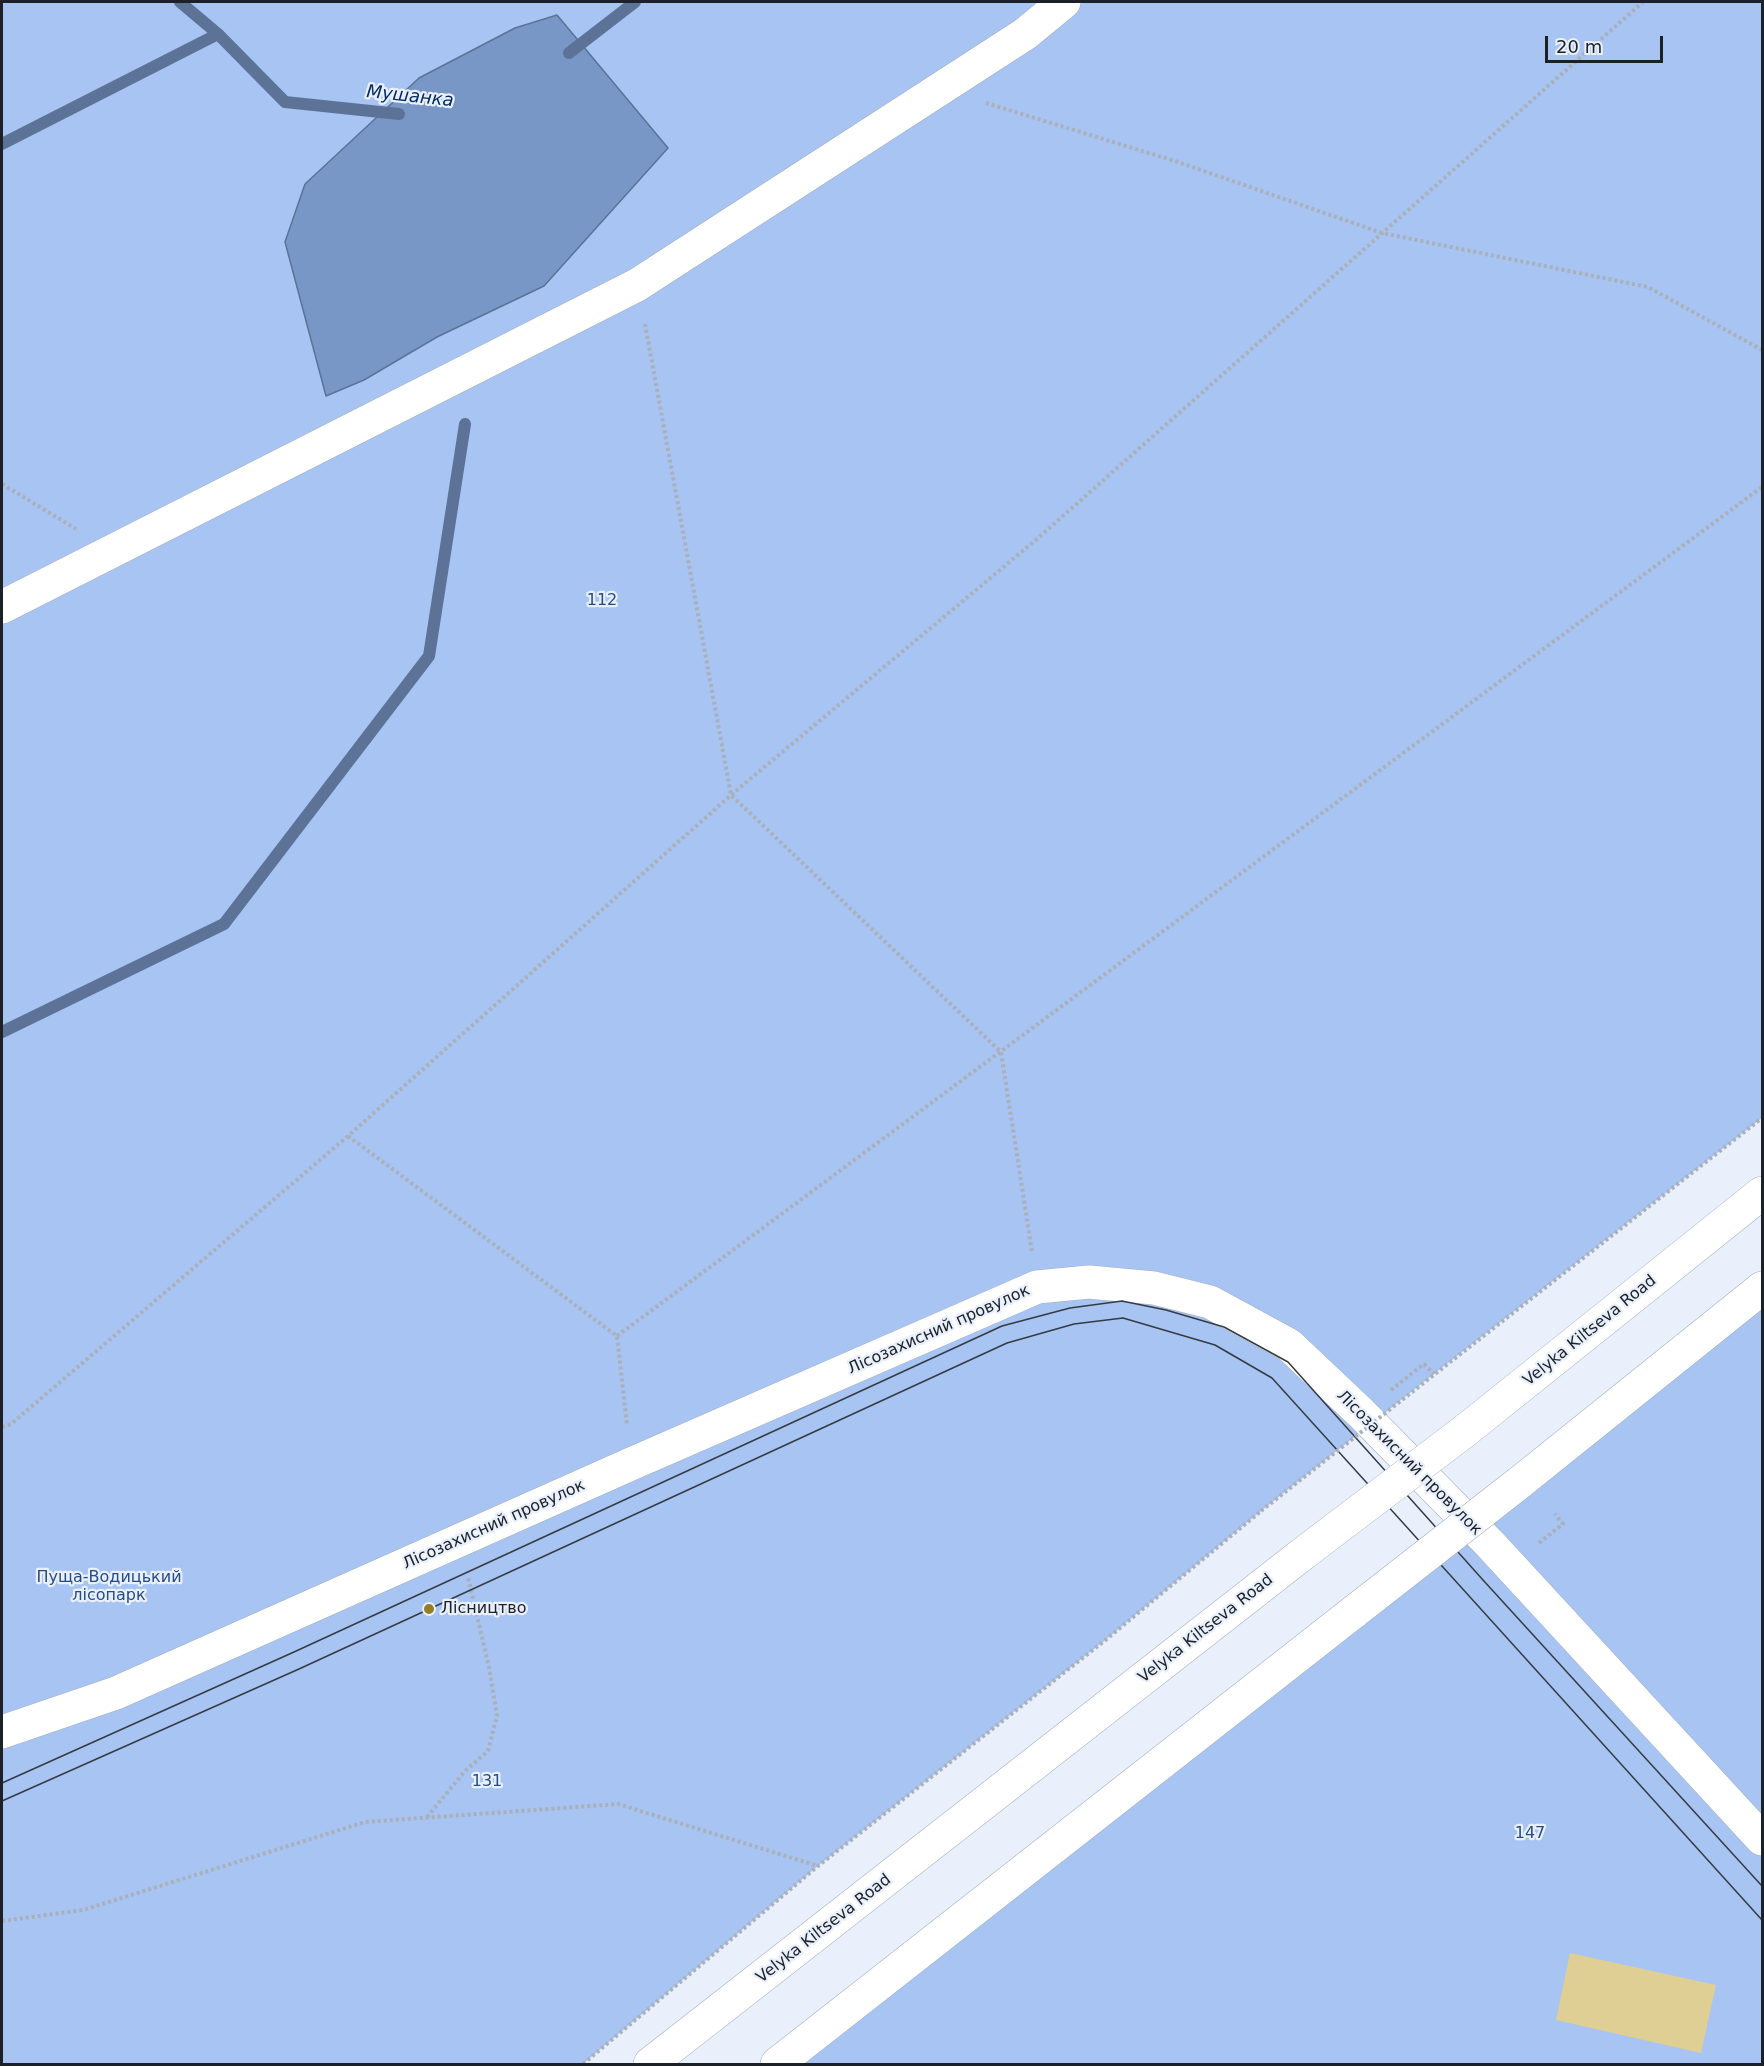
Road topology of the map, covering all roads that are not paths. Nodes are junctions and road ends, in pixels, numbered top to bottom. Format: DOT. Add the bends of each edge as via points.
graph roads {
  1 [pos="1064,2"];
  2 [pos="2,607"];
  3 [pos="1762,1193"];
  4 [pos="1762,1288"];
  5 [pos="2,1732"];
  6 [pos="1762,1839"];
  7 [pos="650,2064"];
  8 [pos="777,2064"];
  1 -- 2 [label="street" via="1025,34 637,285"];
  3 -- 7 [label="street, Velyka Kiltseva Road, bridge" via="1466,1430"];
  4 -- 8 [label="street, bridge"];
  5 -- 6 [label="street, Лісозахисний провулок" via="116,1693 1037,1287 1089,1282 1154,1288 1210,1302 1289,1345 1490,1544"];
}
